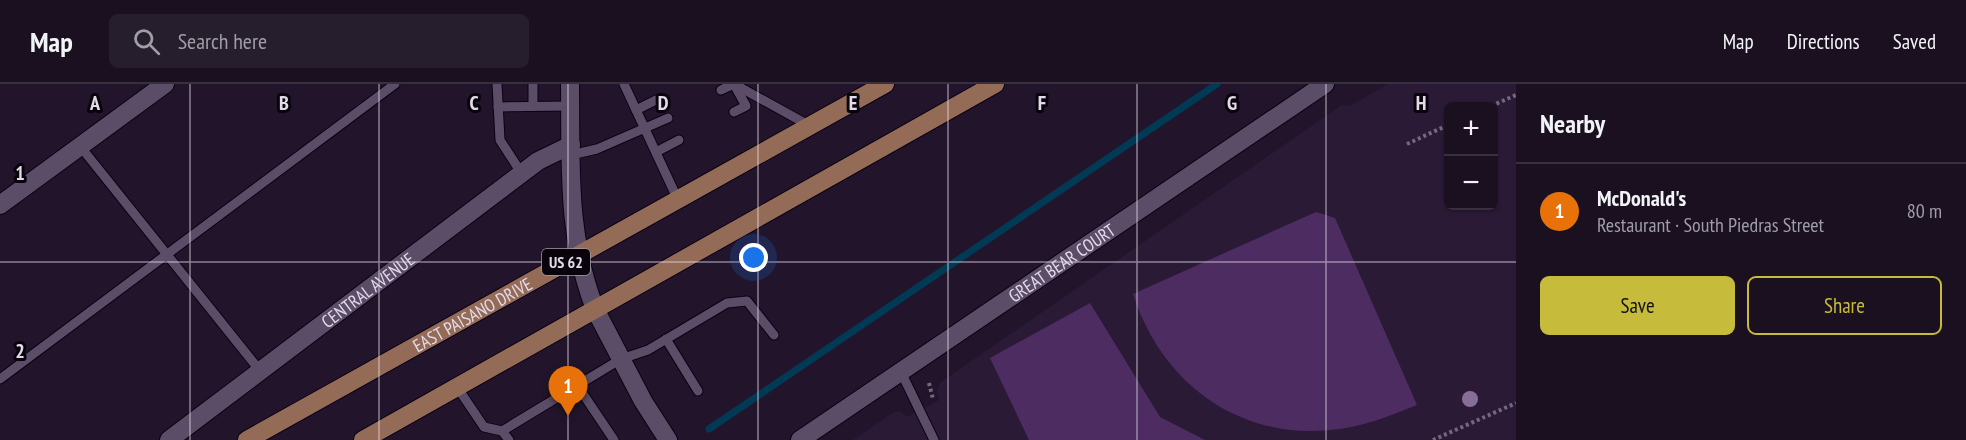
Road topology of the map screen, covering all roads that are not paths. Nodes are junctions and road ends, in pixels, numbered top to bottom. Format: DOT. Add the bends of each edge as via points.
graph roads {
  1 [pos="165,84"];
  2 [pos="395,84"];
  3 [pos="497,84"];
  4 [pos="533,84"];
  5 [pos="570,84"];
  6 [pos="624,84"];
  7 [pos="734,84"];
  8 [pos="885,84"];
  9 [pos="995,84"];
  10 [pos="1325,84"];
  11 [pos="721,90"];
  12 [pos="656,100"];
  13 [pos="533,105"];
  14 [pos="570,106"];
  15 [pos="498,108"];
  16 [pos="636,110"];
  17 [pos="734,112"];
  18 [pos="668,118"];
  19 [pos="810,126"];
  20 [pos="645,129"];
  21 [pos="679,140"];
  22 [pos="80,146"];
  23 [pos="571,150"];
  24 [pos="656,152"];
  25 [pos="522,174"];
  26 [pos="678,200"];
  27 [pos="0,205"];
  28 [pos="168,253"];
  29 [pos="578,255"];
  30 [pos="595,309"];
  31 [pos="774,335"];
  32 [pos="666,339"];
  33 [pos="621,359"];
  34 [pos="261,372"];
  35 [pos="901,372"];
  36 [pos="0,379"];
  37 [pos="577,385"];
  38 [pos="457,387"];
  39 [pos="698,391"];
  40 [pos="502,431"];
  41 [pos="168,440"];
  42 [pos="247,440"];
  43 [pos="363,440"];
  44 [pos="509,440"];
  45 [pos="614,440"];
  46 [pos="668,440"];
  47 [pos="800,440"];
  48 [pos="934,440"];
  1 -- 22 [label="street"];
  2 -- 28 [label="lane"];
  3 -- 15 [label="lane"];
  4 -- 13 [label="lane"];
  5 -- 14 [label="street"];
  6 -- 16 [label="lane"];
  7 -- 11 [label="lane"];
  7 -- 17 [label="lane" via="746,106"];
  7 -- 19 [label="lane"];
  8 -- 19 [label="main road, EAST PAISANO DRIVE / US 62"];
  9 -- 30 [label="main road"];
  10 -- 35 [label="street, GREAT BEAR COURT"];
  12 -- 16 [label="lane"];
  13 -- 14 [label="lane"];
  13 -- 15 [label="lane"];
  14 -- 23 [label="street"];
  15 -- 25 [label="lane" via="500,140"];
  16 -- 20 [label="lane"];
  18 -- 20 [label="lane"];
  19 -- 26 [label="main road, EAST PAISANO DRIVE / US 62"];
  20 -- 23 [label="lane" via="597,148"];
  20 -- 24 [label="lane"];
  21 -- 24 [label="lane"];
  22 -- 27 [label="street"];
  22 -- 28 [label="lane"];
  23 -- 25 [label="street, CENTRAL AVENUE" via="541,160"];
  23 -- 29 [label="street"];
  24 -- 26 [label="lane"];
  25 -- 34 [label="street, CENTRAL AVENUE"];
  26 -- 29 [label="main road, EAST PAISANO DRIVE / US 62"];
  28 -- 34 [label="lane"];
  28 -- 36 [label="lane"];
  29 -- 30 [label="street"];
  29 -- 42 [label="main road, EAST PAISANO DRIVE / US 62"];
  30 -- 33 [label="street"];
  30 -- 38 [label="main road"];
  31 -- 32 [label="lane" via="747,301 727,303"];
  32 -- 33 [label="lane"];
  32 -- 39 [label="lane"];
  33 -- 37 [label="lane"];
  33 -- 46 [label="street"];
  34 -- 41 [label="street, CENTRAL AVENUE"];
  35 -- 47 [label="street, GREAT BEAR COURT"];
  35 -- 48 [label="lane"];
  37 -- 40 [label="lane"];
  37 -- 45 [label="lane"];
  38 -- 40 [label="lane" via="484,427"];
  38 -- 43 [label="main road"];
  40 -- 44 [label="lane"];
}
